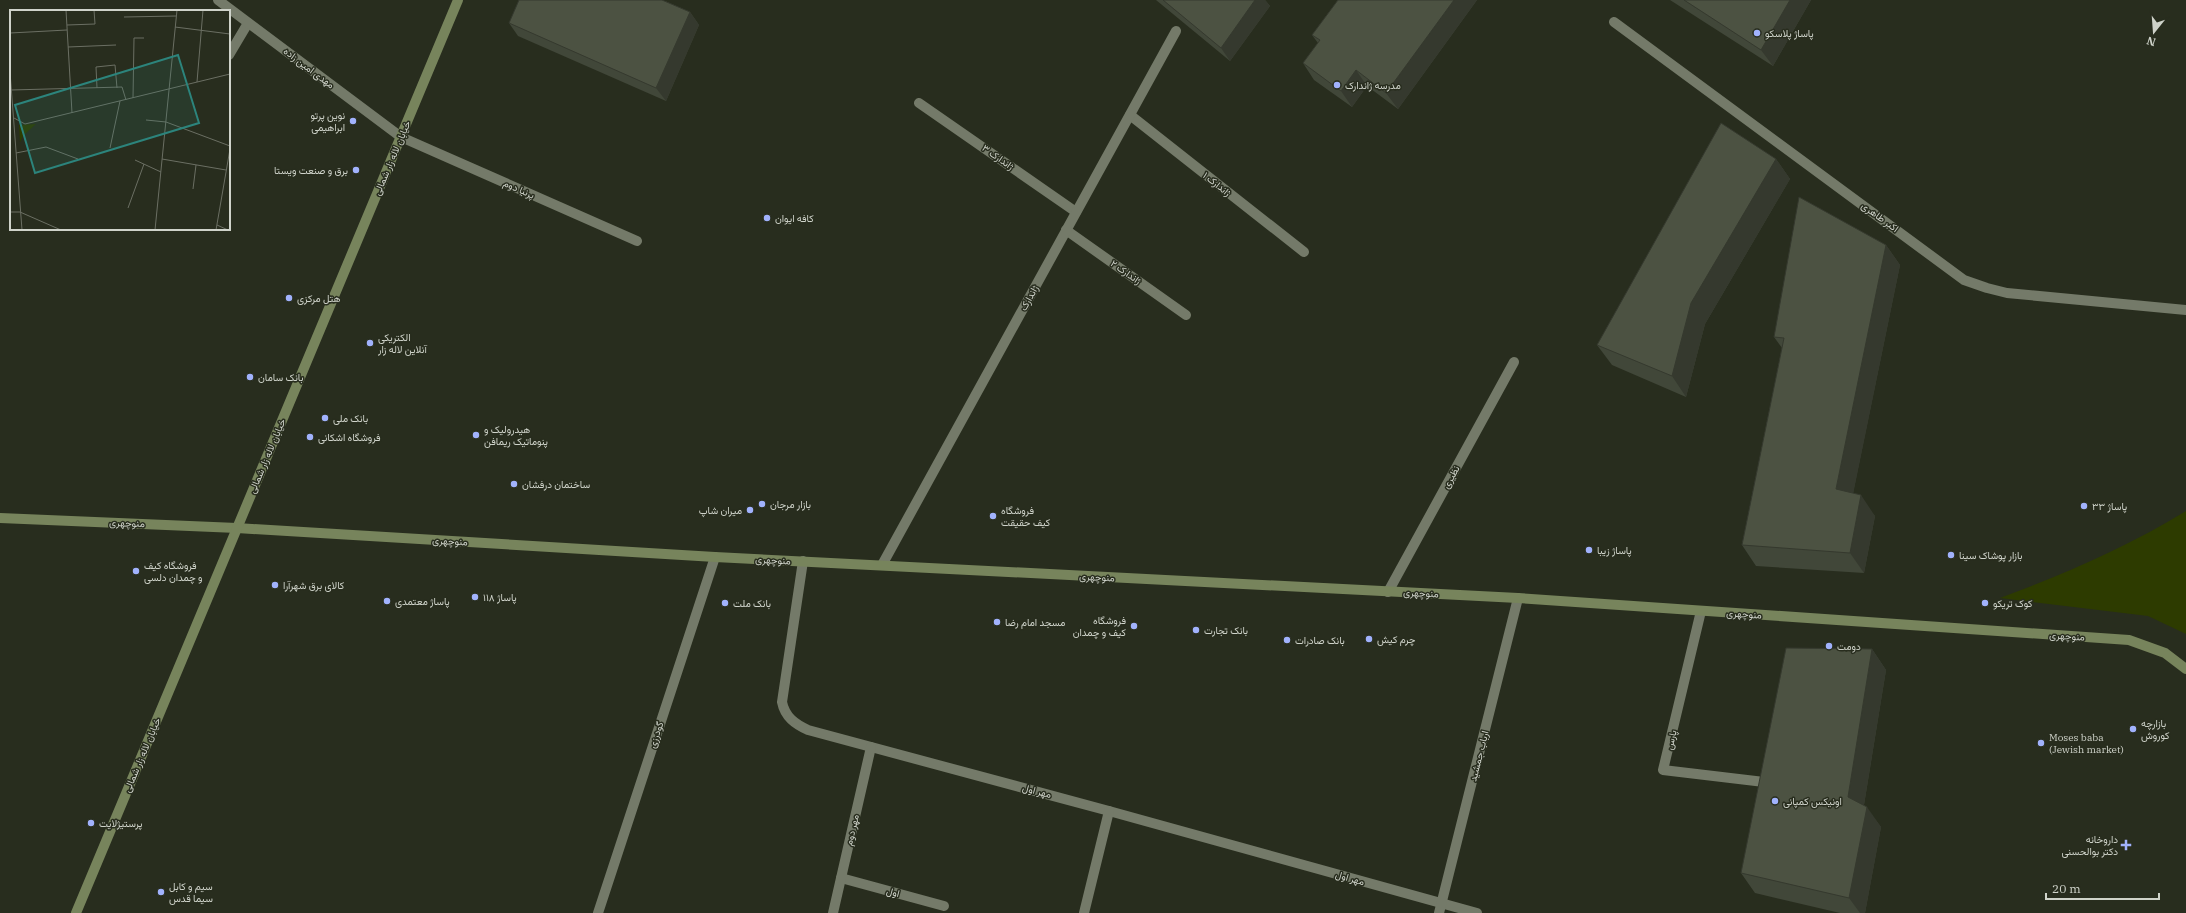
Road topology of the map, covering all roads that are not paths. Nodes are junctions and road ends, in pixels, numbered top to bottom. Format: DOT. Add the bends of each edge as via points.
graph roads {
  1 [pos="218,0"];
  2 [pos="458,0"];
  3 [pos="1614,22"];
  4 [pos="248,23"];
  5 [pos="1176,31"];
  6 [pos="230,53"];
  7 [pos="920,103"];
  8 [pos="1130,115"];
  9 [pos="401,137"];
  10 [pos="1076,212"];
  11 [pos="1066,230"];
  12 [pos="637,241"];
  13 [pos="1304,252"];
  14 [pos="2186,310"];
  15 [pos="1186,315"];
  16 [pos="1514,362"];
  17 [pos="0,518"];
  18 [pos="237,528"];
  19 [pos="714,557"];
  20 [pos="803,561"];
  21 [pos="882,565"];
  22 [pos="1388,592"];
  23 [pos="1518,598"];
  24 [pos="1701,611"];
  25 [pos="2186,669"];
  26 [pos="871,747"];
  27 [pos="1764,782"];
  28 [pos="1108,810"];
  29 [pos="841,878"];
  30 [pos="944,906"];
  31 [pos="1441,908"];
  32 [pos="76,913"];
  33 [pos="598,913"];
  34 [pos="833,913"];
  35 [pos="1084,913"];
  36 [pos="1476,913"];
  1 -- 4 [label="street, مهدی امین زاده"];
  2 -- 9 [label="street, خیابان لاله زار شمالی"];
  3 -- 14 [label="street, اکبر طاهری" via="1964,280 2007,292"];
  4 -- 6 [label="street"];
  4 -- 9 [label="street, مهدی امین زاده"];
  5 -- 8 [label="street, ژاندارک"];
  7 -- 10 [label="street, ژاندارک ۳"];
  8 -- 10 [label="street, ژاندارک"];
  8 -- 13 [label="street, ژاندارک ۱"];
  9 -- 12 [label="street, پرنیا دوم"];
  9 -- 18 [label="street, خیابان لاله زار شمالی"];
  10 -- 11 [label="street, ژاندارک"];
  11 -- 15 [label="street, ژاندارک ۲"];
  11 -- 21 [label="street, ژاندارک"];
  16 -- 22 [label="street, نظیری"];
  17 -- 18 [label="street, منوچهری"];
  18 -- 19 [label="street, منوچهری"];
  18 -- 32 [label="street, خیابان لاله زار شمالی"];
  19 -- 20 [label="street, منوچهری"];
  19 -- 33 [label="street, گودرزی"];
  20 -- 21 [label="street, منوچهری"];
  20 -- 26 [label="street, مهر اول" via="782,702 784,711 798,725 808,730"];
  21 -- 22 [label="street, منوچهری"];
  22 -- 23 [label="street, منوچهری"];
  23 -- 24 [label="street, منوچهری"];
  23 -- 31 [label="street, ارباب جمشید"];
  24 -- 25 [label="street, منوچهری" via="2129,640 2165,653"];
  24 -- 27 [label="street, پارس" via="1663,770"];
  26 -- 28 [label="street, مهر اول"];
  26 -- 29 [label="street, مهر دوم"];
  28 -- 31 [label="street, مهر اول"];
  28 -- 35 [label="street"];
  29 -- 30 [label="street, اول"];
  29 -- 34 [label="street, مهر دوم"];
  31 -- 36 [label="street, مهر اول"];
}
